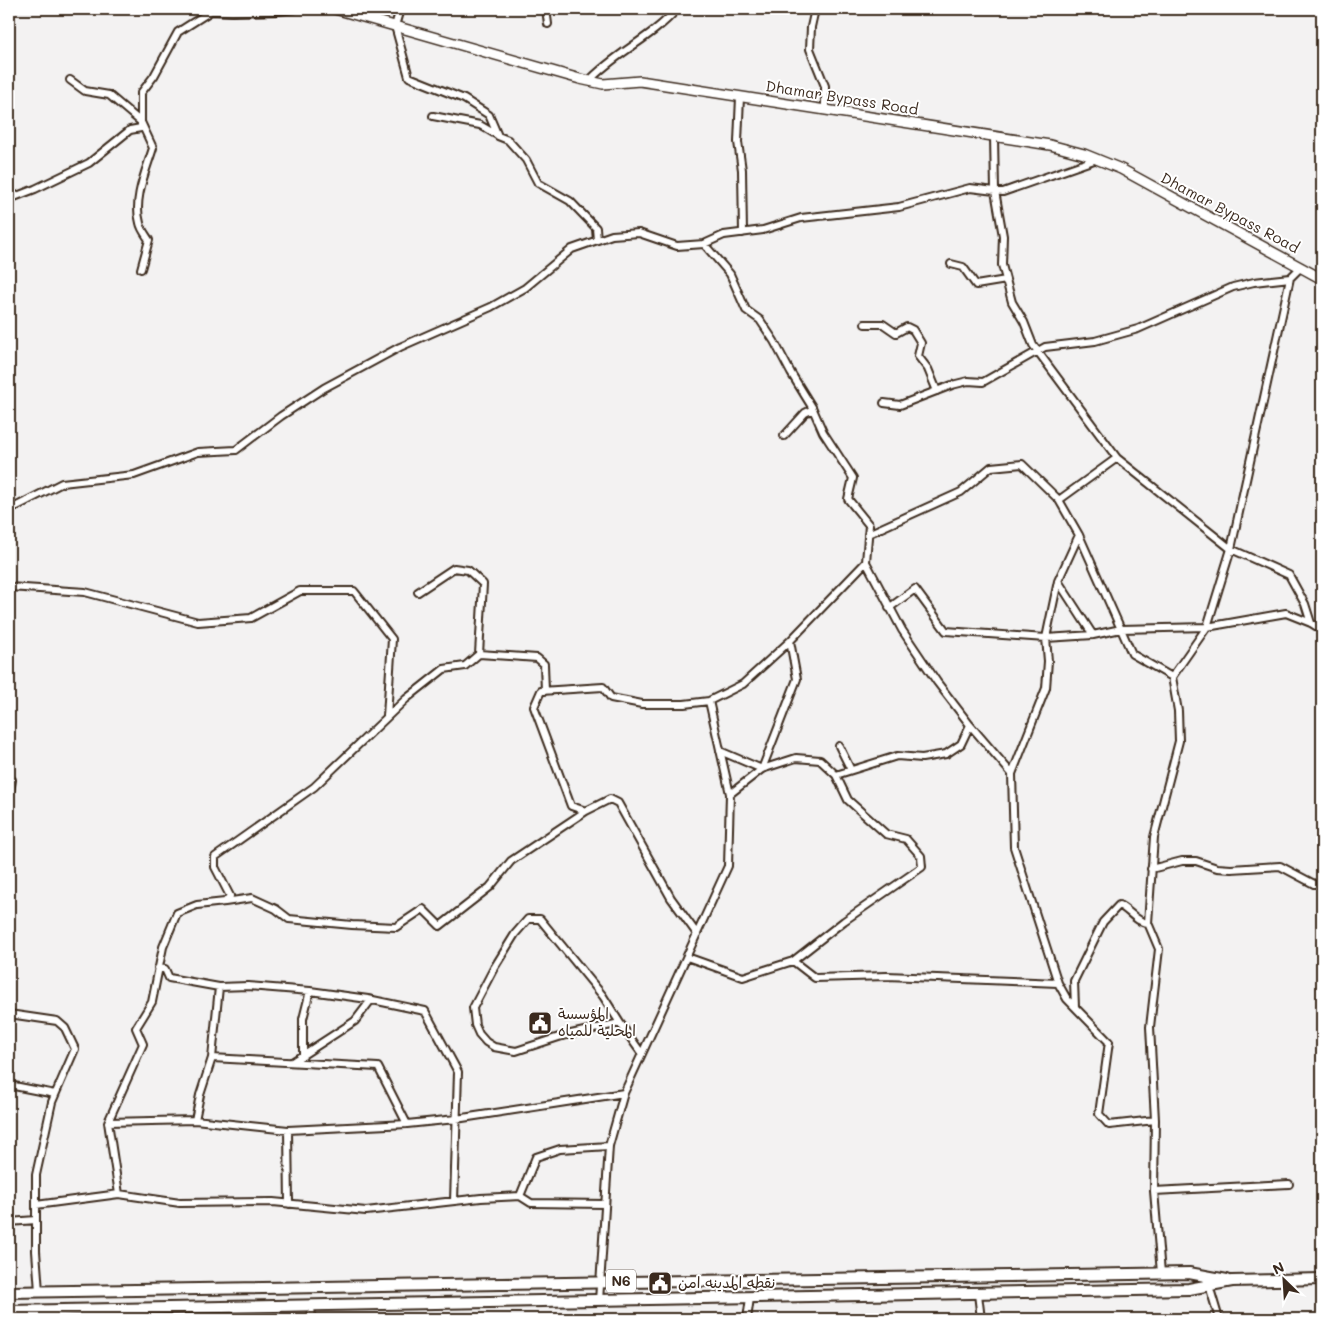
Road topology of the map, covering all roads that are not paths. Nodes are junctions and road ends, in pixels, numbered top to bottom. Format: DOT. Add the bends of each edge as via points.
graph roads {
  1 [pos="294,9"];
  2 [pos="335,9"];
  3 [pos="400,9"];
  4 [pos="677,9"];
  5 [pos="815,9"];
  6 [pos="547,10"];
  7 [pos="548,24"];
  8 [pos="396,26"];
  9 [pos="70,80"];
  10 [pos="589,81"];
  11 [pos="740,97"];
  12 [pos="825,110"];
  13 [pos="433,116"];
  14 [pos="141,122"];
  15 [pos="498,136"];
  16 [pos="994,136"];
  17 [pos="1097,159"];
  18 [pos="995,191"];
  19 [pos="9,198"];
  20 [pos="743,232"];
  21 [pos="597,240"];
  22 [pos="704,244"];
  23 [pos="951,264"];
  24 [pos="1301,267"];
  25 [pos="141,270"];
  26 [pos="1290,278"];
  27 [pos="1322,279"];
  28 [pos="1006,280"];
  29 [pos="865,324"];
  30 [pos="1037,351"];
  31 [pos="936,391"];
  32 [pos="884,403"];
  33 [pos="813,409"];
  34 [pos="784,436"];
  35 [pos="1117,458"];
  36 [pos="1059,500"];
  37 [pos="9,506"];
  38 [pos="868,534"];
  39 [pos="1079,535"];
  40 [pos="1231,549"];
  41 [pos="866,562"];
  42 [pos="1058,582"];
  43 [pos="9,587"];
  44 [pos="418,592"];
  45 [pos="889,608"];
  46 [pos="1311,623"];
  47 [pos="1206,627"];
  48 [pos="1121,630"];
  49 [pos="1322,630"];
  50 [pos="1093,635"];
  51 [pos="1046,638"];
  52 [pos="790,641"];
  53 [pos="479,654"];
  54 [pos="1172,677"];
  55 [pos="545,691"];
  56 [pos="709,701"];
  57 [pos="387,716"];
  58 [pos="970,725"];
  59 [pos="839,746"];
  60 [pos="720,751"];
  61 [pos="762,768"];
  62 [pos="851,770"];
  63 [pos="1012,774"];
  64 [pos="836,775"];
  65 [pos="9,778"];
  66 [pos="730,794"];
  67 [pos="9,798"];
  68 [pos="586,811"];
  69 [pos="1151,869"];
  70 [pos="1322,883"];
  71 [pos="225,902"];
  72 [pos="1148,923"];
  73 [pos="697,934"];
  74 [pos="687,957"];
  75 [pos="793,961"];
  76 [pos="158,968"];
  77 [pos="1058,983"];
  78 [pos="219,986"];
  79 [pos="310,991"];
  80 [pos="371,1000"];
  81 [pos="1075,1007"];
  82 [pos="9,1014"];
  83 [pos="620,1023"];
  84 [pos="642,1054"];
  85 [pos="302,1055"];
  86 [pos="212,1058"];
  87 [pos="292,1062"];
  88 [pos="305,1063"];
  89 [pos="9,1085"];
  90 [pos="624,1093"];
  91 [pos="55,1094"];
  92 [pos="456,1119"];
  93 [pos="195,1120"];
  94 [pos="1154,1120"];
  95 [pos="108,1122"];
  96 [pos="407,1124"];
  97 [pos="288,1130"];
  98 [pos="609,1146"];
  99 [pos="1289,1184"];
  100 [pos="1154,1191"];
  101 [pos="119,1194"];
  102 [pos="520,1196"];
  103 [pos="454,1201"];
  104 [pos="288,1204"];
  105 [pos="605,1204"];
  106 [pos="36,1206"];
  107 [pos="36,1220"];
  108 [pos="9,1222"];
  109 [pos="1161,1273"];
  110 [pos="1322,1279"];
  111 [pos="694,1280"];
  112 [pos="1208,1281"];
  113 [pos="600,1282"];
  114 [pos="341,1286"];
  115 [pos="237,1288"];
  116 [pos="40,1291"];
  117 [pos="9,1292"];
  118 [pos="978,1294"];
  119 [pos="750,1298"];
  120 [pos="693,1299"];
  121 [pos="599,1301"];
  122 [pos="338,1305"];
  123 [pos="311,1306"];
  124 [pos="233,1307"];
  125 [pos="9,1311"];
  126 [pos="58,1315"];
  127 [pos="312,1319"];
  128 [pos="747,1319"];
  129 [pos="981,1319"];
  130 [pos="1219,1319"];
  1 -- 14 [label="street" via="212,11 178,32 154,76 140,93"];
  2 -- 8 [label="main road, Dhamar Bypass Road"];
  3 -- 8 [label="street"];
  4 -- 10 [label="street" via="642,40 602,67"];
  5 -- 12 [label="street" via="810,49 825,86"];
  6 -- 7 [label="street"];
  8 -- 10 [label="main road, Dhamar Bypass Road"];
  8 -- 15 [label="street" via="409,77 464,99 489,115"];
  9 -- 14 [label="street" via="85,91 109,95"];
  10 -- 11 [label="main road, Dhamar Bypass Road" via="603,84 640,81"];
  11 -- 12 [label="main road, Dhamar Bypass Road"];
  11 -- 20 [label="street" via="738,142"];
  12 -- 16 [label="main road, Dhamar Bypass Road"];
  13 -- 15 [label="street" via="480,125"];
  14 -- 19 [label="street" via="141,128 130,130 89,163"];
  14 -- 25 [label="street" via="153,148 138,205 140,224 149,240"];
  15 -- 21 [label="street" via="508,140 526,160 538,183 570,201 596,228"];
  16 -- 17 [label="main road, Dhamar Bypass Road" via="1050,145"];
  16 -- 18 [label="street"];
  17 -- 18 [label="street" via="1003,192"];
  17 -- 24 [label="main road, Dhamar Bypass Road"];
  18 -- 20 [label="street" via="970,188 899,207 801,218 763,230"];
  18 -- 28 [label="street"];
  20 -- 22 [label="street" via="724,235"];
  21 -- 22 [label="street" via="639,233 677,246"];
  21 -- 37 [label="street" via="572,249 525,288 400,347 324,388 236,450 198,452 134,475 62,483 17,506"];
  22 -- 33 [label="street" via="730,274 746,310 760,320"];
  23 -- 28 [label="street" via="963,267 976,285"];
  24 -- 26 [label="street"];
  24 -- 27 [label="main road, Dhamar Bypass Road"];
  26 -- 30 [label="street" via="1233,287 1138,329 1095,341 1045,347"];
  26 -- 40 [label="street"];
  28 -- 30 [label="street" via="1012,302"];
  29 -- 31 [label="street" via="883,324 896,333 907,328 913,330 921,342 918,356 928,369"];
  30 -- 31 [label="street" via="983,382 968,381"];
  30 -- 35 [label="street"];
  31 -- 32 [label="street" via="900,405"];
  33 -- 34 [label="street" via="805,413"];
  33 -- 38 [label="street" via="823,432 853,478 848,499 869,525"];
  35 -- 36 [label="street"];
  35 -- 40 [label="street"];
  36 -- 38 [label="street" via="1022,464 991,467 961,492"];
  36 -- 39 [label="street"];
  38 -- 41 [label="street"];
  39 -- 42 [label="street"];
  39 -- 48 [label="street"];
  40 -- 46 [label="street" via="1289,575"];
  40 -- 47 [label="street"];
  41 -- 45 [label="street"];
  41 -- 52 [label="street"];
  42 -- 50 [label="street"];
  42 -- 51 [label="street"];
  43 -- 57 [label="street" via="85,592 198,622 251,618 300,591 354,591 392,638"];
  44 -- 53 [label="street" via="454,568 468,570 483,584"];
  45 -- 51 [label="street" via="915,589 946,631"];
  45 -- 58 [label="street" via="937,682"];
  46 -- 47 [label="street" via="1286,613"];
  46 -- 49 [label="street"];
  47 -- 48 [label="street"];
  47 -- 54 [label="street"];
  48 -- 50 [label="street"];
  48 -- 54 [label="street" via="1132,654"];
  50 -- 51 [label="street"];
  51 -- 63 [label="street" via="1046,688"];
  52 -- 56 [label="street" via="743,684"];
  52 -- 61 [label="street" via="797,679"];
  53 -- 55 [label="street" via="537,658 544,664"];
  53 -- 57 [label="street" via="465,666 444,669"];
  54 -- 69 [label="street" via="1179,741 1154,837"];
  55 -- 56 [label="street" via="603,687 611,698 642,704"];
  55 -- 68 [label="street" via="541,691 534,707 571,806"];
  56 -- 60 [label="street"];
  57 -- 71 [label="street" via="314,787 215,857 215,867 230,896"];
  58 -- 62 [label="street" via="961,744 946,754 922,758 897,756"];
  58 -- 63 [label="street"];
  59 -- 62 [label="street"];
  60 -- 61 [label="street"];
  60 -- 66 [label="street"];
  61 -- 64 [label="street" via="796,758 820,760"];
  61 -- 66 [label="street"];
  62 -- 64 [label="street"];
  63 -- 77 [label="street" via="1014,847"];
  64 -- 75 [label="street" via="848,800 886,834 906,839 921,856 922,867"];
  65 -- 67 [label="street" via="12,780"];
  66 -- 73 [label="street" via="728,866"];
  68 -- 71 [label="street" via="511,861 490,887 440,926 423,909 396,927 289,919 252,898"];
  68 -- 73 [label="street" via="610,798 618,803 671,898"];
  69 -- 70 [label="street" via="1182,861 1231,869 1280,866 1314,884"];
  69 -- 72 [label="street"];
  71 -- 76 [label="street" via="197,905 177,913"];
  72 -- 81 [label="street" via="1140,922 1128,909 1119,905 1103,922 1074,981"];
  72 -- 94 [label="street" via="1159,949 1150,1027"];
  73 -- 74 [label="street"];
  74 -- 75 [label="street" via="743,977"];
  74 -- 84 [label="street"];
  75 -- 77 [label="street" via="815,978 887,976"];
  76 -- 78 [label="street" via="165,969 169,978"];
  76 -- 95 [label="street" via="152,1002 136,1028 143,1044"];
  77 -- 81 [label="street"];
  78 -- 79 [label="street"];
  78 -- 86 [label="street"];
  79 -- 80 [label="street"];
  79 -- 85 [label="street" via="303,1019"];
  80 -- 85 [label="street" via="355,1021"];
  80 -- 92 [label="street" via="425,1011 458,1072"];
  81 -- 94 [label="street" via="1109,1042 1099,1114 1109,1125"];
  82 -- 91 [label="street" via="57,1021 65,1028 75,1049"];
  83 -- 83 [label="street" via="562,1036 516,1051 506,1050 494,1047 479,1034 473,1008 516,934 528,919 540,919 604,996"];
  83 -- 84 [label="street"];
  84 -- 90 [label="street"];
  85 -- 87 [label="street"];
  85 -- 88 [label="street"];
  86 -- 87 [label="street"];
  86 -- 93 [label="street"];
  87 -- 88 [label="street"];
  88 -- 96 [label="street" via="378,1067"];
  89 -- 91 [label="street"];
  90 -- 92 [label="street"];
  90 -- 98 [label="street"];
  91 -- 106 [label="street" via="36,1175"];
  92 -- 96 [label="street"];
  92 -- 103 [label="street"];
  93 -- 95 [label="street"];
  93 -- 97 [label="street"];
  94 -- 100 [label="street"];
  95 -- 101 [label="street"];
  96 -- 97 [label="street"];
  97 -- 104 [label="street"];
  98 -- 102 [label="street" via="560,1149 536,1157"];
  98 -- 105 [label="street"];
  99 -- 100 [label="street"];
  100 -- 109 [label="street"];
  101 -- 104 [label="street" via="180,1203"];
  101 -- 106 [label="street"];
  102 -- 103 [label="street"];
  102 -- 105 [label="street" via="531,1202"];
  103 -- 104 [label="street" via="366,1211"];
  105 -- 113 [label="street"];
  106 -- 107 [label="street"];
  107 -- 108 [label="street"];
  107 -- 116 [label="street"];
  109 -- 111 [label="main road, N6"];
  109 -- 112 [label="main road, N6" via="1189,1272"];
  110 -- 112 [label="main road, N6"];
  111 -- 113 [label="main road, N6"];
  111 -- 120 [label="main road"];
  112 -- 118 [label="main road, N6" via="1189,1289"];
  112 -- 130 [label="street"];
  113 -- 114 [label="main road, N6"];
  113 -- 121 [label="street"];
  114 -- 115 [label="main road, N6"];
  114 -- 122 [label="main road"];
  115 -- 116 [label="main road, N6"];
  115 -- 124 [label="main road"];
  116 -- 117 [label="main road, N6"];
  118 -- 119 [label="main road, N6"];
  118 -- 129 [label="street"];
  119 -- 120 [label="main road, N6"];
  119 -- 128 [label="street"];
  120 -- 121 [label="main road, N6"];
  121 -- 122 [label="main road, N6"];
  122 -- 123 [label="main road, N6"];
  123 -- 124 [label="main road, N6"];
  123 -- 127 [label="street"];
  124 -- 126 [label="main road, N6"];
  125 -- 126 [label="main road, N6"];
}
